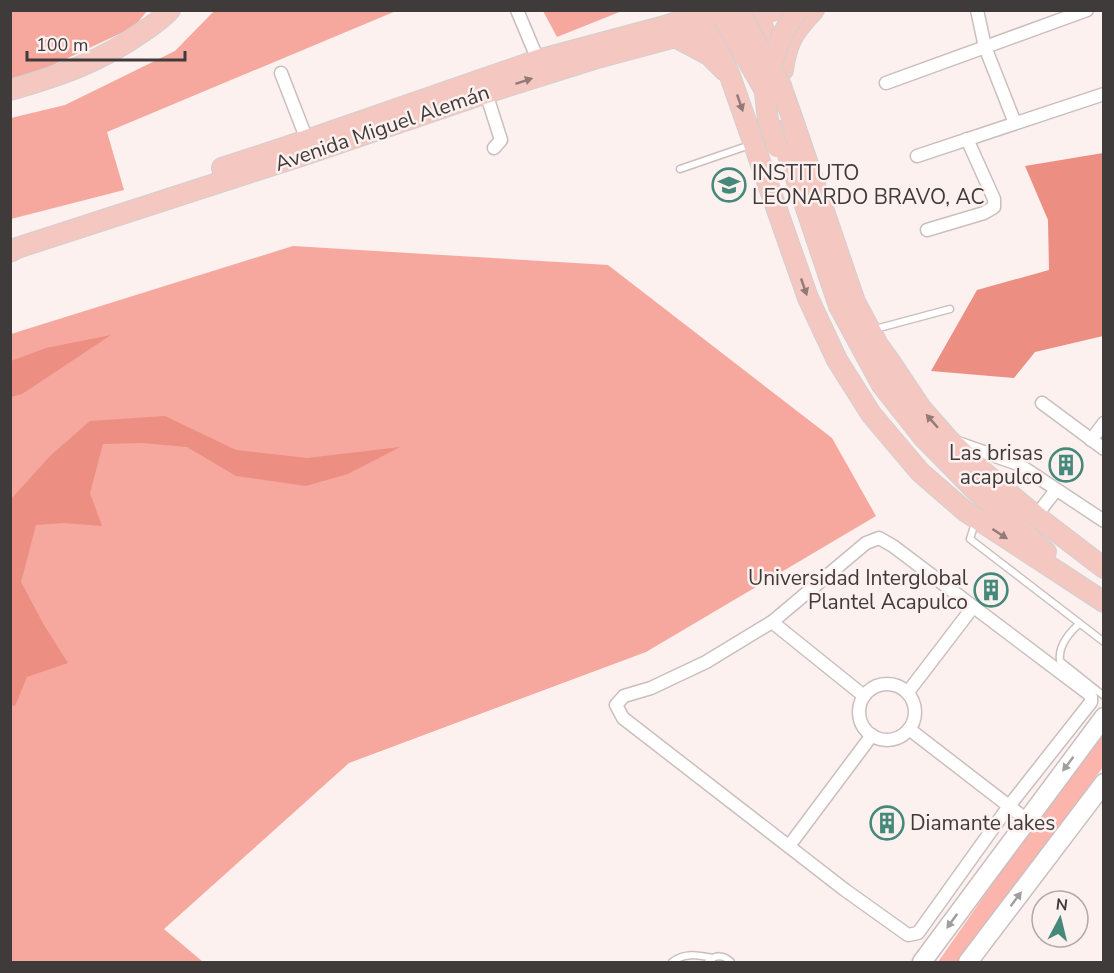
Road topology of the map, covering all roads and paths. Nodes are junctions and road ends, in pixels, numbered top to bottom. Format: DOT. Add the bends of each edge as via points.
graph roads {
  1 [pos="170,10"];
  2 [pos="517,10"];
  3 [pos="683,10"];
  4 [pos="799,10"];
  5 [pos="814,10"];
  6 [pos="977,10"];
  7 [pos="1087,10"];
  8 [pos="757,12"];
  9 [pos="709,15"];
  10 [pos="670,31"];
  11 [pos="985,47"];
  12 [pos="538,60"];
  13 [pos="783,70"];
  14 [pos="281,72"];
  15 [pos="730,76"];
  16 [pos="886,83"];
  17 [pos="10,90"];
  18 [pos="486,93"];
  19 [pos="1104,94"];
  20 [pos="1015,123"];
  21 [pos="967,139"];
  22 [pos="307,140"];
  23 [pos="754,144"];
  24 [pos="494,148"];
  25 [pos="917,156"];
  26 [pos="681,169"];
  27 [pos="927,230"];
  28 [pos="10,237"];
  29 [pos="10,252"];
  30 [pos="950,309"];
  31 [pos="879,328"];
  32 [pos="891,363"];
  33 [pos="1042,403"];
  34 [pos="1104,423"];
  35 [pos="949,440"];
  36 [pos="1091,440"];
  37 [pos="1104,449"];
  38 [pos="975,490"];
  39 [pos="1056,490"];
  40 [pos="1036,516"];
  41 [pos="976,518"];
  42 [pos="1104,521"];
  43 [pos="1104,568"];
  44 [pos="1104,601"];
  45 [pos="974,607"];
  46 [pos="772,622"];
  47 [pos="1079,624"];
  48 [pos="1104,642"];
  49 [pos="908,692"];
  50 [pos="864,696"];
  51 [pos="1104,696"];
  52 [pos="1104,717"];
  53 [pos="909,729"];
  54 [pos="872,735"];
  55 [pos="1104,783"];
  56 [pos="1009,806"];
  57 [pos="1027,820"];
  58 [pos="789,846"];
  59 [pos="711,960"];
  60 [pos="672,963"];
  61 [pos="731,963"];
  62 [pos="922,963"];
  63 [pos="968,963"];
  1 -- 17 [label="main road" via="124,46 90,64"];
  2 -- 12 [label="street"];
  3 -- 10 [label="main road"];
  4 -- 38 [label="main road, bridge" via="782,35 764,84 768,120 829,309 865,385 901,434 950,482"];
  5 -- 13 [label="main road" via="797,29 786,51"];
  6 -- 11 [label="street"];
  7 -- 11 [label="street"];
  8 -- 9 [label="main road, Avenida Miguel Alemán"];
  8 -- 13 [label="main road"];
  8 -- 32 [label="main road, bridge" via="855,302"];
  9 -- 10 [label="main road, Avenida Miguel Alemán"];
  9 -- 15 [label="main road"];
  9 -- 38 [label="main road, bridge" via="766,94 839,306 882,385 923,437"];
  10 -- 12 [label="main road, Avenida Miguel Alemán"];
  10 -- 15 [label="main road" via="709,55"];
  18 -- 10 [label="main road, Avenida Miguel Alemán, one-way"];
  11 -- 16 [label="street"];
  11 -- 20 [label="street"];
  12 -- 22 [label="main road, Avenida Miguel Alemán"];
  13 -- 31 [label="main road"];
  14 -- 22 [label="street"];
  15 -- 23 [label="main road, one-way"];
  18 -- 24 [label="street" via="501,140"];
  18 -- 29 [label="main road, Avenida Miguel Alemán"];
  19 -- 20 [label="street"];
  20 -- 21 [label="street"];
  21 -- 25 [label="street"];
  21 -- 27 [label="street" via="994,207"];
  22 -- 28 [label="main road, Avenida Miguel Alemán"];
  23 -- 26 [label="lane"];
  23 -- 41 [label="main road, one-way" via="808,298 837,360 871,414 920,472"];
  30 -- 31 [label="lane"];
  31 -- 32 [label="main road"];
  35 -- 32 [label="main road, one-way" via="921,408"];
  33 -- 36 [label="street"];
  34 -- 36 [label="street"];
  35 -- 39 [label="street" via="1017,464"];
  35 -- 40 [label="main road"];
  36 -- 37 [label="street"];
  38 -- 44 [label="main road"];
  39 -- 40 [label="street"];
  39 -- 42 [label="street"];
  40 -- 43 [label="main road"];
  41 -- 44 [label="main road, one-way"];
  41 -- 47 [label="lane" via="970,539"];
  45 -- 46 [label="street" via="879,538 866,543"];
  45 -- 49 [label="street"];
  45 -- 56 [label="street" via="1091,697"];
  46 -- 50 [label="street"];
  46 -- 58 [label="street" via="706,662 624,696 616,705 623,718"];
  47 -- 48 [label="lane"];
  47 -- 51 [label="lane" via="1059,652 1060,661"];
  49 -- 50 [label="street" via="885,684"];
  49 -- 53 [label="street" via="915,706 914,722"];
  50 -- 54 [label="street" via="860,717"];
  52 -- 57 [label="main road, one-way"];
  53 -- 54 [label="street" via="898,737"];
  53 -- 56 [label="street"];
  54 -- 58 [label="street"];
  63 -- 55 [label="main road, one-way"];
  56 -- 57 [label="street"];
  56 -- 58 [label="street" via="913,935 845,890"];
  57 -- 62 [label="main road, one-way"];
  59 -- 60 [label="lane" via="690,954"];
  59 -- 61 [label="lane" via="723,957"];
}
